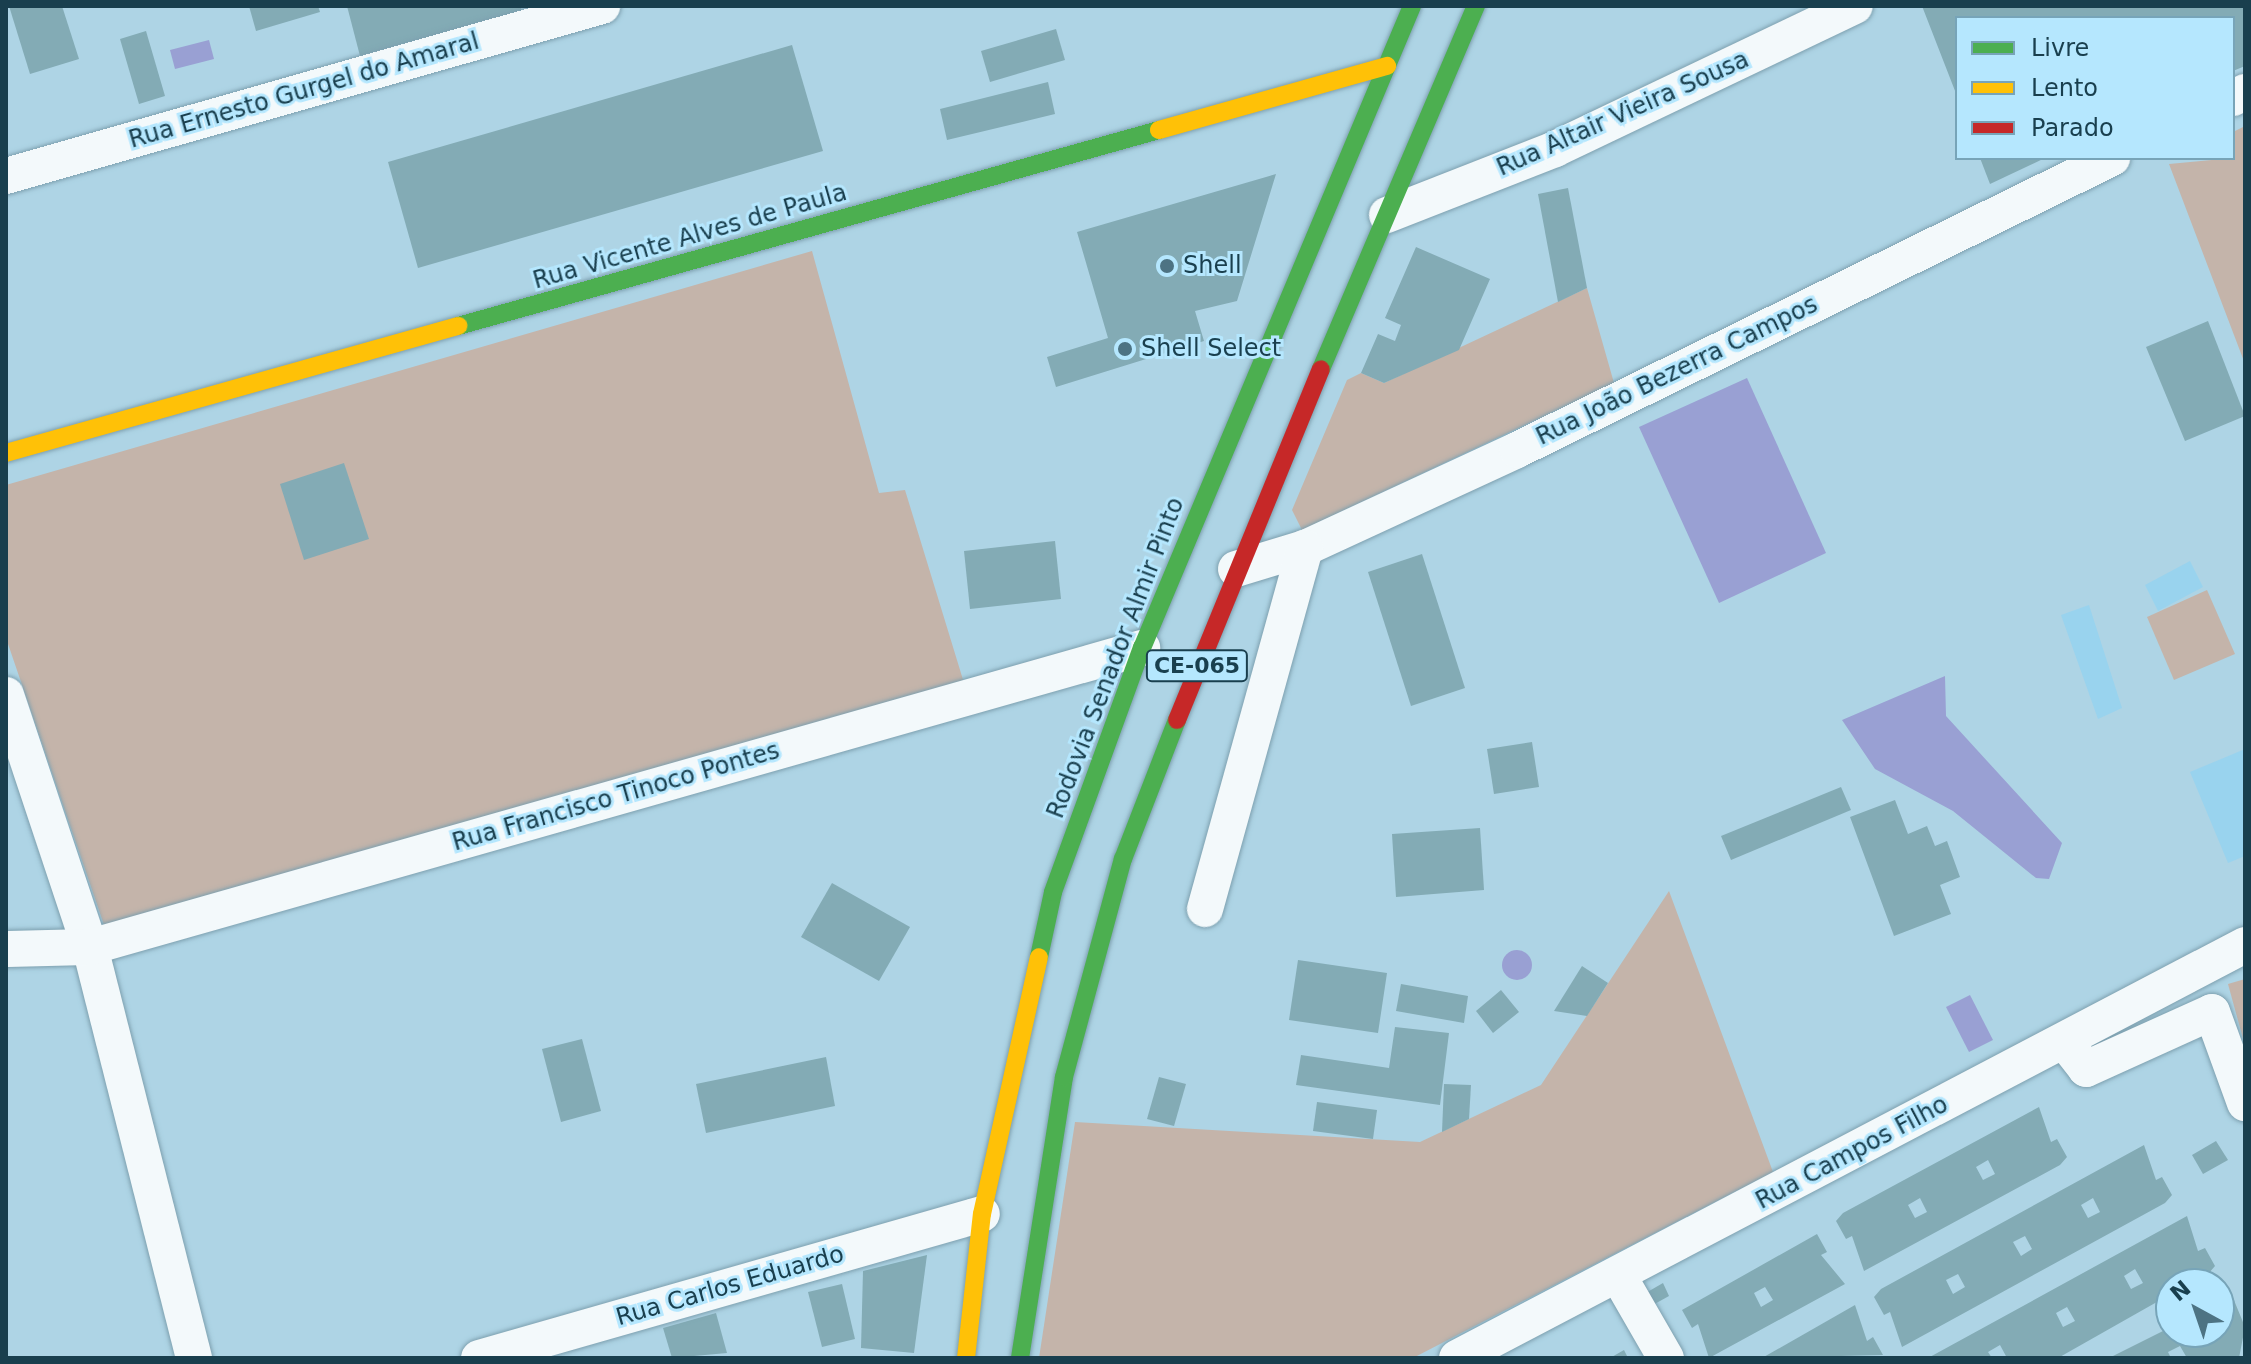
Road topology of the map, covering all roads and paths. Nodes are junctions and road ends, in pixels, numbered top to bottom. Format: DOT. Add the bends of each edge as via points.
graph roads {
  1 [pos="602,6"];
  2 [pos="1412,6"];
  3 [pos="1476,6"];
  4 [pos="1855,6"];
  5 [pos="1387,66"];
  6 [pos="2108,160"];
  7 [pos="6,176"];
  8 [pos="1387,215"];
  9 [pos="6,453"];
  10 [pos="1305,548"];
  11 [pos="1236,569"];
  12 [pos="1142,648"];
  13 [pos="6,695"];
  14 [pos="1205,909"];
  15 [pos="2245,945"];
  16 [pos="90,947"];
  17 [pos="6,949"];
  18 [pos="2065,1042"];
  19 [pos="2245,1103"];
  20 [pos="982,1214"];
  21 [pos="1618,1275"];
  22 [pos="194,1358"];
  23 [pos="479,1358"];
  24 [pos="966,1358"];
  25 [pos="1020,1358"];
  26 [pos="1457,1358"];
  27 [pos="1666,1358"];
  1 -- 7 [label="street, Rua Ernesto Gurgel do Amaral"];
  2 -- 5 [label="main road, Rodovia Senador Almir Pinto / CE-065"];
  3 -- 8 [label="main road, CE-065"];
  4 -- 8 [label="street, Rua Altair Vieira Sousa" via="1555,149"];
  5 -- 9 [label="main road, Rua Vicente Alves de Paula"];
  5 -- 12 [label="main road, Rodovia Senador Almir Pinto / CE-065"];
  6 -- 10 [label="street, Rua João Bezerra Campos"];
  8 -- 11 [label="main road, CE-065"];
  10 -- 11 [label="street, Rua João Bezerra Campos"];
  10 -- 14 [label="street"];
  11 -- 25 [label="main road, CE-065" via="1123,859 1083,990 1035,1232"];
  12 -- 16 [label="street, Rua Francisco Tinoco Pontes"];
  12 -- 20 [label="main road, Rodovia Senador Almir Pinto / CE-065" via="1053,892"];
  13 -- 16 [label="street"];
  15 -- 18 [label="street, Rua Campos Filho"];
  16 -- 17 [label="street, Rua Francisco Tinoco Pontes"];
  16 -- 22 [label="street"];
  18 -- 19 [label="street" via="2086,1069 2212,1012"];
  18 -- 21 [label="street, Rua Campos Filho"];
  20 -- 23 [label="street, Rua Carlos Eduardo"];
  20 -- 24 [label="main road, Rodovia Senador Almir Pinto / CE-065"];
  21 -- 26 [label="street, Rua Campos Filho"];
  21 -- 27 [label="street"];
}
